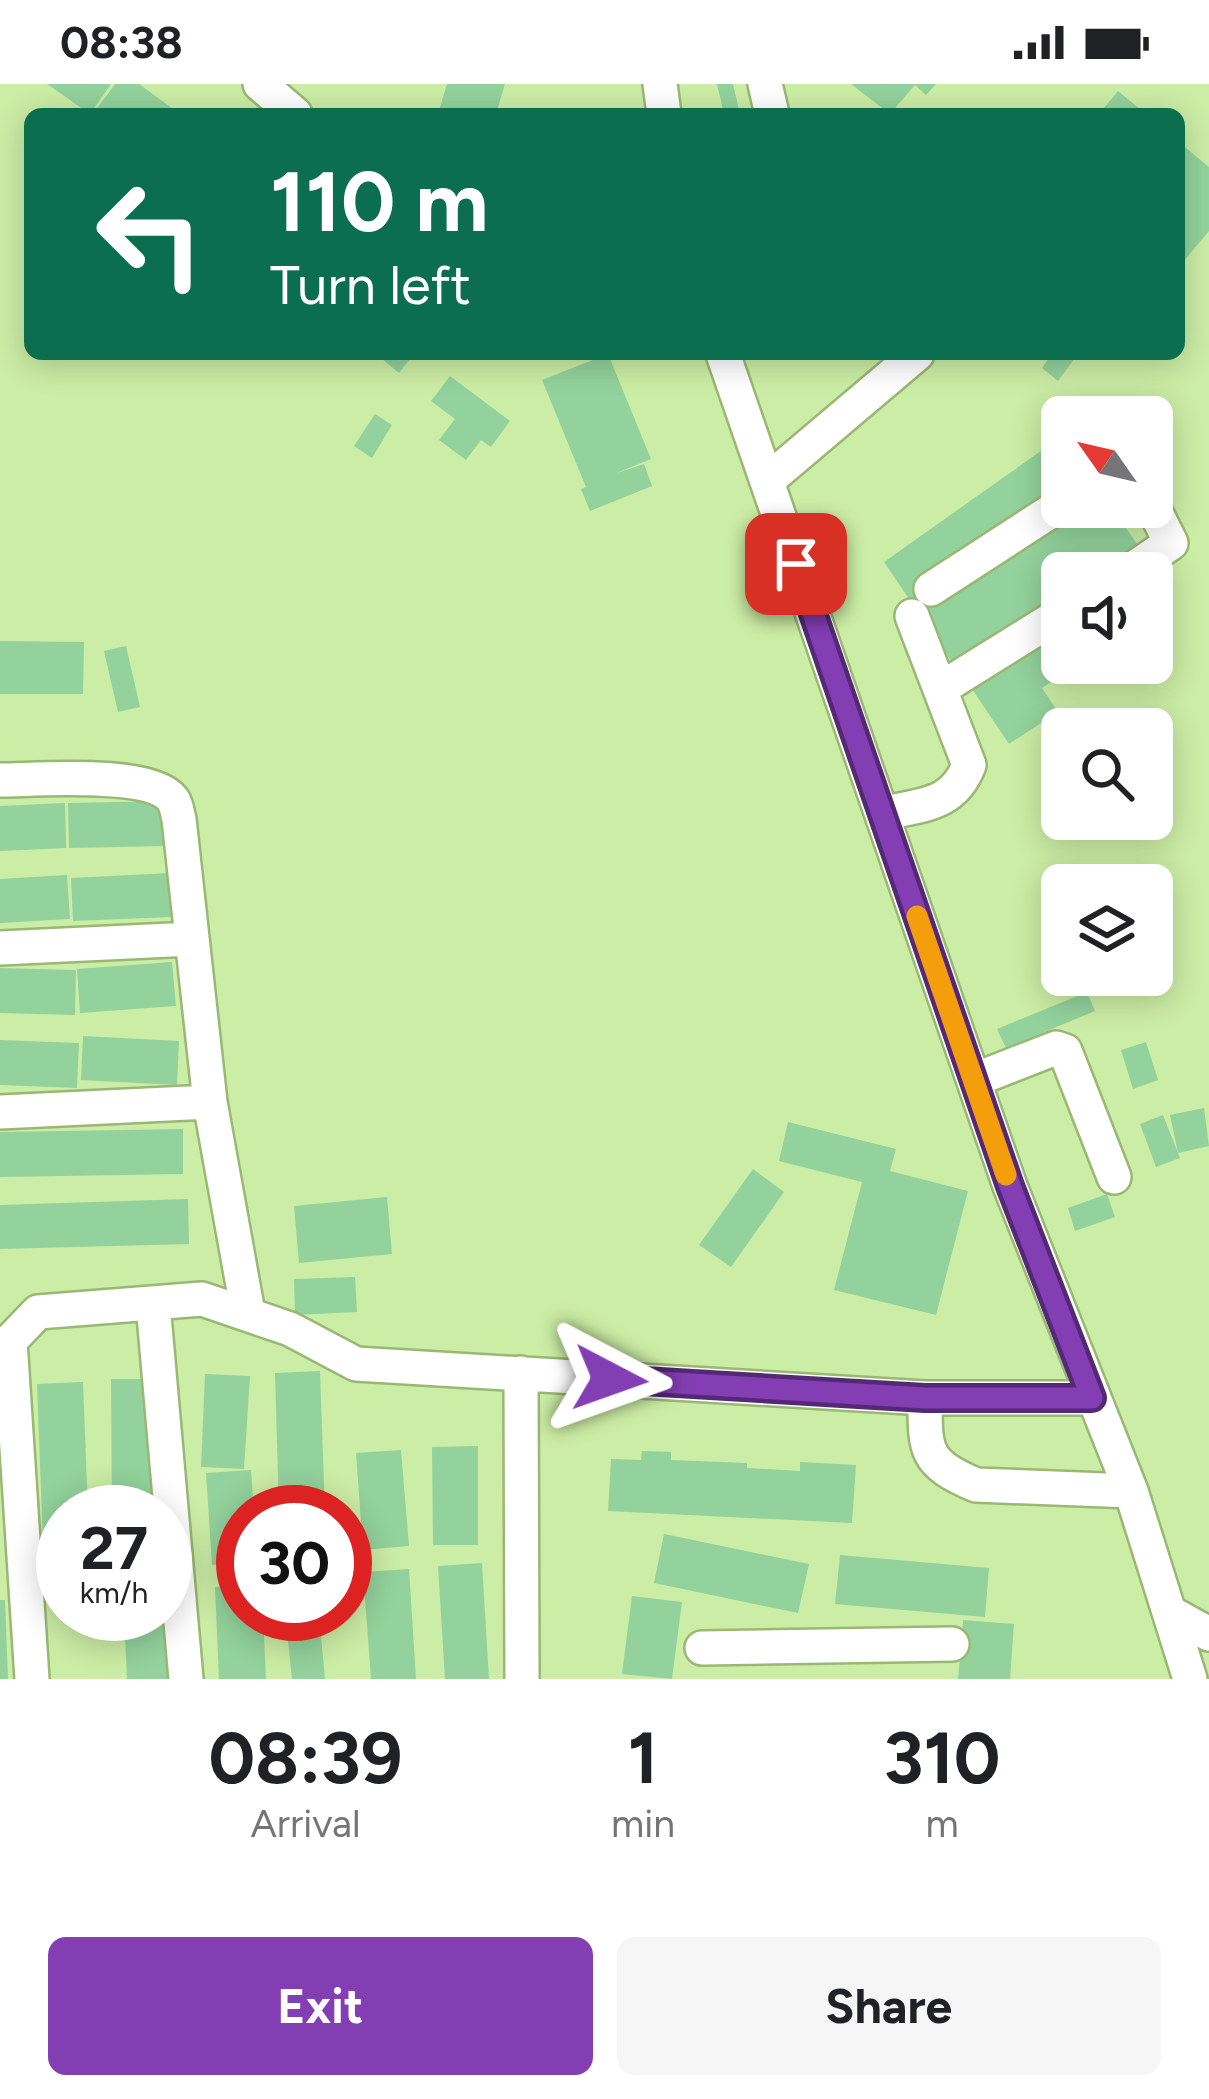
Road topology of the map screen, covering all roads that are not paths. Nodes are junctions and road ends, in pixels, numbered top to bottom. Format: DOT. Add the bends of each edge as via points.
graph roads {
  1 [pos="260,84"];
  2 [pos="297,101"];
  3 [pos="725,360"];
  4 [pos="910,360"];
  5 [pos="767,481"];
  6 [pos="1041,519"];
  7 [pos="1164,528"];
  8 [pos="1158,552"];
  9 [pos="1041,626"];
  10 [pos="940,688"];
  11 [pos="0,780"];
  12 [pos="882,814"];
  13 [pos="192,939"];
  14 [pos="0,948"];
  15 [pos="974,1080"];
  16 [pos="210,1102"];
  17 [pos="0,1112"];
  18 [pos="1114,1177"];
  19 [pos="153,1304"];
  20 [pos="248,1313"];
  21 [pos="521,1373"];
  22 [pos="925,1398"];
  23 [pos="1092,1398"];
  24 [pos="1131,1491"];
  25 [pos="1169,1612"];
  26 [pos="1209,1634"];
  27 [pos="952,1644"];
  28 [pos="703,1648"];
  29 [pos="827,1663"];
  30 [pos="32,1679"];
  31 [pos="186,1679"];
  32 [pos="522,1679"];
  33 [pos="1190,1679"];
  1 -- 2 [label="street"];
  3 -- 5 [label="street"];
  4 -- 5 [label="street"];
  5 -- 12 [label="street"];
  6 -- 10 [label="street" via="921,602"];
  7 -- 8 [label="street" via="1172,543"];
  9 -- 10 [label="street"];
  10 -- 12 [label="street" via="969,766 962,785 948,798"];
  11 -- 13 [label="street" via="129,781 173,800"];
  12 -- 15 [label="street"];
  13 -- 14 [label="street"];
  13 -- 16 [label="street"];
  15 -- 18 [label="street" via="1063,1049"];
  15 -- 23 [label="street"];
  16 -- 17 [label="street"];
  16 -- 20 [label="street"];
  19 -- 20 [label="street" via="202,1299"];
  19 -- 30 [label="street" via="38,1312 10,1341"];
  19 -- 31 [label="street"];
  20 -- 21 [label="street" via="356,1364"];
  21 -- 22 [label="street"];
  21 -- 32 [label="street"];
  22 -- 23 [label="street"];
  22 -- 24 [label="street" via="925,1447 937,1466 976,1485"];
  23 -- 24 [label="street"];
  24 -- 25 [label="street"];
  25 -- 26 [label="street"];
  25 -- 33 [label="street"];
  27 -- 29 [label="street"];
  28 -- 29 [label="street"];
}
